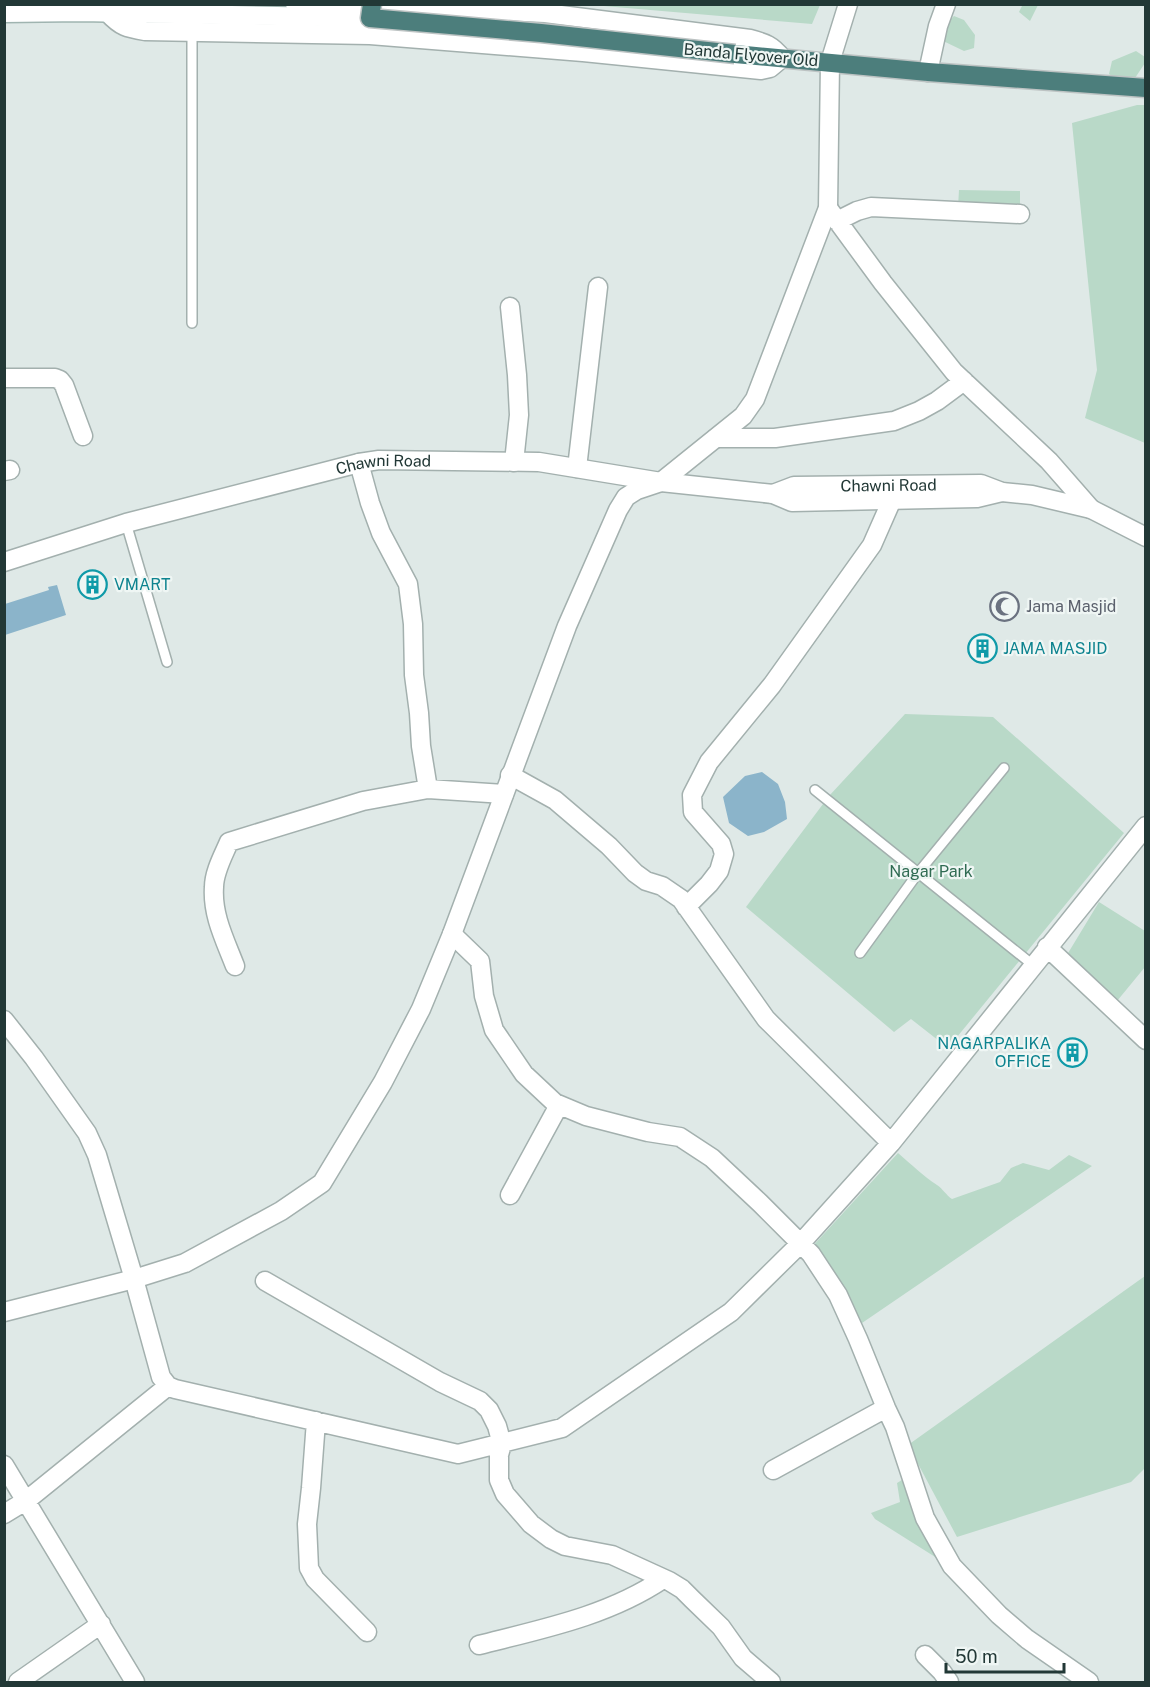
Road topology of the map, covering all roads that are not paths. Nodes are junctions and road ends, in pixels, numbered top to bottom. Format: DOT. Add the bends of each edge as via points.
graph roads {
  1 [pos="295,4"];
  2 [pos="848,4"];
  3 [pos="946,4"];
  4 [pos="82,8"];
  5 [pos="114,9"];
  6 [pos="371,11"];
  7 [pos="4,13"];
  8 [pos="192,32"];
  9 [pos="782,58"];
  10 [pos="830,62"];
  11 [pos="928,72"];
  12 [pos="1146,88"];
  13 [pos="833,214"];
  14 [pos="1020,214"];
  15 [pos="598,286"];
  16 [pos="510,307"];
  17 [pos="192,323"];
  18 [pos="4,378"];
  19 [pos="964,381"];
  20 [pos="83,436"];
  21 [pos="716,438"];
  22 [pos="514,462"];
  23 [pos="360,463"];
  24 [pos="577,468"];
  25 [pos="661,482"];
  26 [pos="895,493"];
  27 [pos="1091,509"];
  28 [pos="126,523"];
  29 [pos="1146,537"];
  30 [pos="4,562"];
  31 [pos="167,662"];
  32 [pos="1004,768"];
  33 [pos="510,775"];
  34 [pos="428,789"];
  35 [pos="815,790"];
  36 [pos="504,794"];
  37 [pos="1146,826"];
  38 [pos="918,873"];
  39 [pos="686,907"];
  40 [pos="452,934"];
  41 [pos="1047,947"];
  42 [pos="860,953"];
  43 [pos="1034,965"];
  44 [pos="235,966"];
  45 [pos="4,1020"];
  46 [pos="1146,1040"];
  47 [pos="559,1105"];
  48 [pos="891,1143"];
  49 [pos="510,1195"];
  50 [pos="800,1244"];
  51 [pos="134,1279"];
  52 [pos="265,1281"];
  53 [pos="4,1312"];
  54 [pos="168,1386"];
  55 [pos="886,1408"];
  56 [pos="316,1421"];
  57 [pos="502,1444"];
  58 [pos="4,1465"];
  59 [pos="772,1470"];
  60 [pos="27,1500"];
  61 [pos="4,1514"];
  62 [pos="663,1579"];
  63 [pos="100,1624"];
  64 [pos="367,1632"];
  65 [pos="479,1645"];
  66 [pos="925,1655"];
  67 [pos="18,1683"];
  68 [pos="135,1683"];
  69 [pos="771,1683"];
  70 [pos="949,1683"];
  71 [pos="1089,1683"];
  1 -- 9 [label="street" via="545,13 750,39 775,49"];
  2 -- 10 [label="street"];
  3 -- 11 [label="street"];
  4 -- 5 [label="street"];
  4 -- 7 [label="street"];
  5 -- 6 [label="street" via="141,14"];
  5 -- 8 [label="street" via="118,23 126,28"];
  6 -- 9 [label="highway, Banda Flyover Old, bridge"];
  8 -- 9 [label="street" via="370,35 760,70 770,68"];
  8 -- 17 [label="lane"];
  9 -- 10 [label="highway, Banda Flyover Old"];
  10 -- 11 [label="highway, Banda Flyover Old"];
  10 -- 13 [label="street"];
  11 -- 12 [label="highway, Banda Flyover Old"];
  13 -- 14 [label="street" via="871,207"];
  13 -- 19 [label="street" via="883,283"];
  13 -- 21 [label="street" via="755,399 743,416"];
  15 -- 24 [label="street"];
  16 -- 22 [label="street" via="519,415"];
  18 -- 20 [label="street" via="60,380"];
  19 -- 21 [label="street" via="937,401 894,421 775,438"];
  19 -- 27 [label="street" via="1050,461"];
  21 -- 25 [label="street"];
  22 -- 23 [label="street, Chawni Road"];
  22 -- 24 [label="street, Chawni Road"];
  23 -- 28 [label="street, Chawni Road"];
  23 -- 34 [label="street" via="381,533 408,584"];
  24 -- 25 [label="street, Chawni Road"];
  25 -- 26 [label="street, Chawni Road" via="773,494 792,502"];
  25 -- 33 [label="street" via="626,497 618,510 567,627"];
  26 -- 27 [label="street, Chawni Road" via="977,498 1002,492"];
  26 -- 39 [label="street" via="872,545 700,779 692,795 693,812 721,844 724,855 719,871"];
  27 -- 29 [label="street, Chawni Road"];
  28 -- 30 [label="street, Chawni Road"];
  28 -- 31 [label="lane"];
  32 -- 38 [label="lane"];
  33 -- 36 [label="street"];
  33 -- 39 [label="street" via="555,800 635,873 662,886"];
  34 -- 36 [label="street"];
  34 -- 44 [label="street" via="363,801 229,842 213,886 216,916"];
  35 -- 38 [label="lane"];
  36 -- 40 [label="street"];
  37 -- 41 [label="street"];
  38 -- 42 [label="lane"];
  38 -- 43 [label="lane"];
  39 -- 48 [label="street" via="766,1019"];
  40 -- 47 [label="street" via="480,961 484,996 494,1030 524,1074"];
  40 -- 51 [label="street" via="421,1009 383,1082 322,1183 281,1211 185,1263"];
  41 -- 43 [label="street"];
  41 -- 46 [label="street"];
  43 -- 48 [label="street"];
  45 -- 51 [label="street" via="87,1133"];
  47 -- 49 [label="street"];
  47 -- 50 [label="street" via="586,1116 680,1137 712,1158"];
  48 -- 50 [label="street"];
  50 -- 55 [label="street" via="838,1295"];
  50 -- 57 [label="street" via="730,1312 562,1428"];
  51 -- 53 [label="street"];
  51 -- 54 [label="street" via="161,1377"];
  52 -- 57 [label="street" via="480,1401 489,1410"];
  54 -- 56 [label="street"];
  54 -- 60 [label="street"];
  55 -- 59 [label="street"];
  55 -- 71 [label="street" via="925,1518 952,1566 1027,1639"];
  56 -- 57 [label="street" via="458,1454"];
  56 -- 64 [label="street" via="307,1524 309,1568 315,1580"];
  57 -- 62 [label="street" via="499,1480 505,1494 531,1524 565,1546 612,1555"];
  58 -- 60 [label="street"];
  60 -- 61 [label="street"];
  60 -- 63 [label="street"];
  62 -- 65 [label="street" via="630,1599 587,1617"];
  62 -- 69 [label="street" via="692,1599 743,1658"];
  63 -- 67 [label="street"];
  63 -- 68 [label="street"];
  66 -- 70 [label="street"];
}
